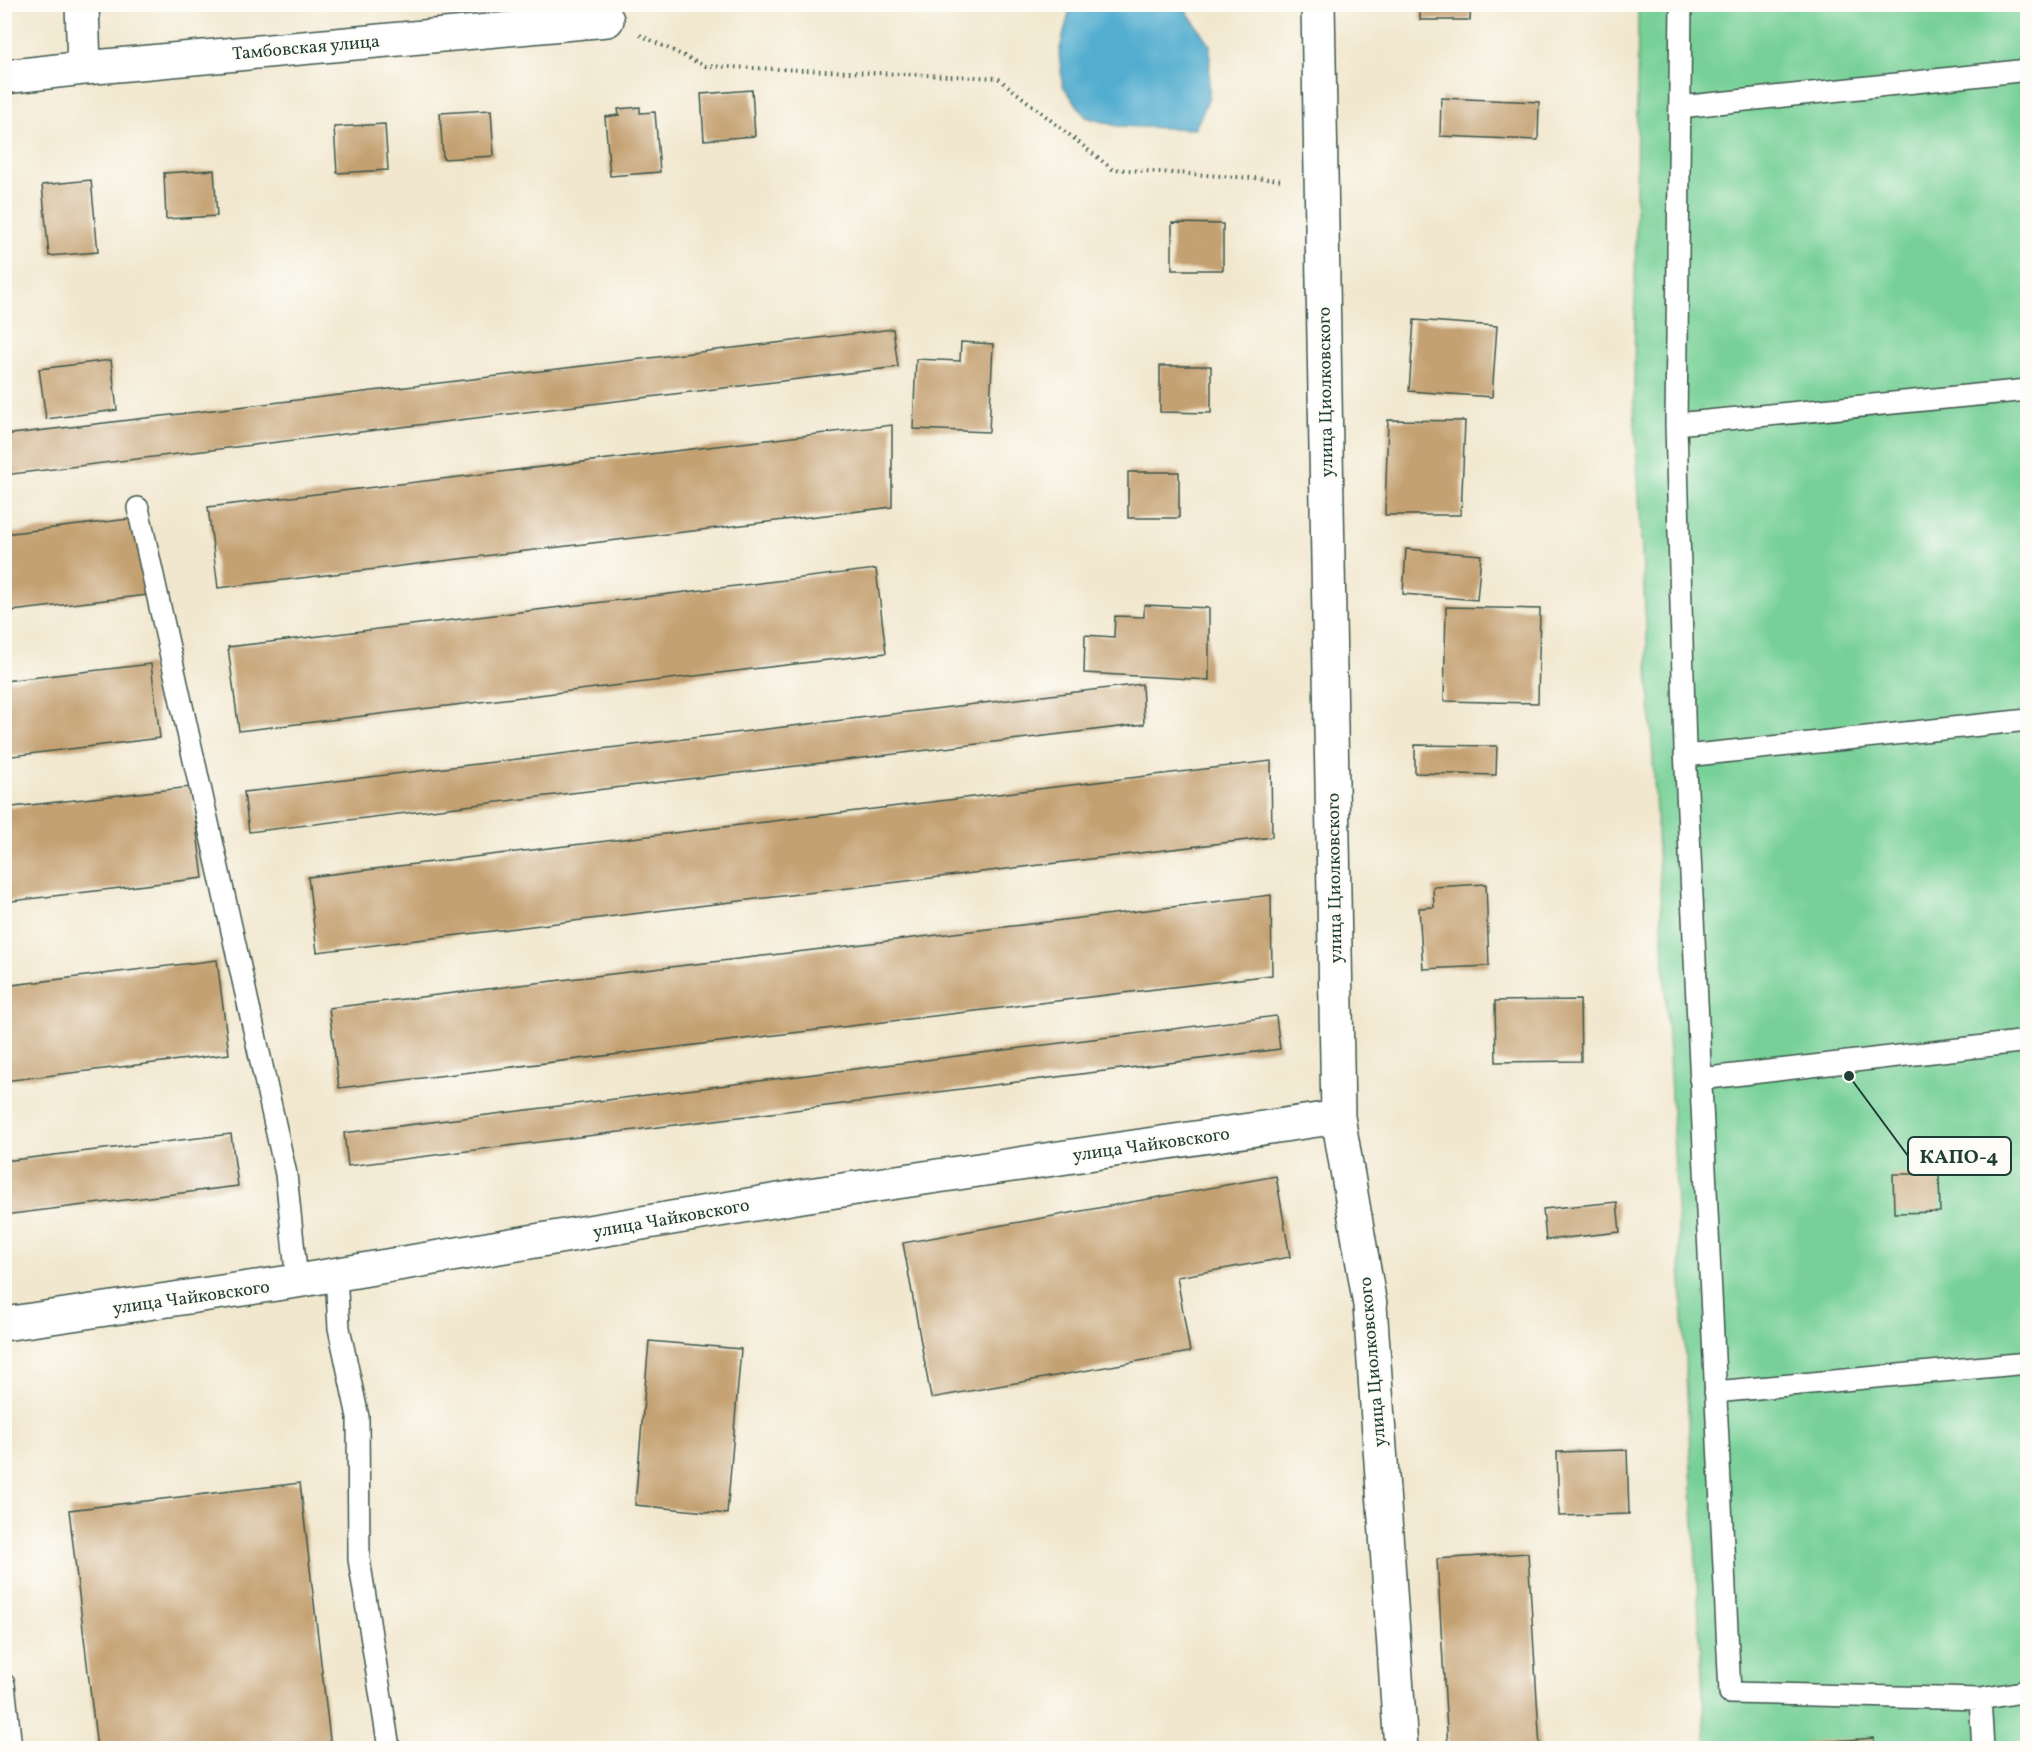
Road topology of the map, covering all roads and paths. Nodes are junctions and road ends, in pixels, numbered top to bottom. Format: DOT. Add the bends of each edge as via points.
graph roads {
  1 [pos="82,4"];
  2 [pos="1318,4"];
  3 [pos="1681,4"];
  4 [pos="607,20"];
  5 [pos="84,68"];
  6 [pos="2028,70"];
  7 [pos="4,77"];
  8 [pos="1680,108"];
  9 [pos="1322,183"];
  10 [pos="2028,390"];
  11 [pos="1676,424"];
  12 [pos="138,508"];
  13 [pos="2028,720"];
  14 [pos="1685,756"];
  15 [pos="2028,1041"];
  16 [pos="1700,1079"];
  17 [pos="1338,1117"];
  18 [pos="336,1274"];
  19 [pos="297,1281"];
  20 [pos="4,1324"];
  21 [pos="2028,1363"];
  22 [pos="1715,1392"];
  23 [pos="4,1684"];
  24 [pos="2028,1691"];
  25 [pos="1980,1699"];
  26 [pos="11,1749"];
  27 [pos="389,1749"];
  28 [pos="1401,1749"];
  29 [pos="1983,1749"];
  1 -- 5 [label="street"];
  2 -- 9 [label="street, улица Циолковского"];
  3 -- 8 [label="lane"];
  4 -- 5 [label="street, Тамбовская улица"];
  4 -- 9 [label="path" via="705,66 998,78 1112,169"];
  5 -- 7 [label="street, Тамбовская улица"];
  6 -- 8 [label="lane"];
  8 -- 11 [label="lane"];
  9 -- 17 [label="street, улица Циолковского"];
  10 -- 11 [label="lane"];
  11 -- 14 [label="lane"];
  12 -- 19 [label="lane" via="286,1174"];
  13 -- 14 [label="lane"];
  14 -- 16 [label="lane"];
  15 -- 16 [label="lane"];
  16 -- 22 [label="lane"];
  17 -- 18 [label="street, улица Чайковского" via="802,1196"];
  17 -- 28 [label="street, улица Циолковского" via="1370,1305"];
  18 -- 19 [label="street, улица Чайковского"];
  18 -- 27 [label="lane" via="339,1328 358,1417 359,1559"];
  19 -- 20 [label="street, улица Чайковского"];
  21 -- 22 [label="lane"];
  22 -- 25 [label="lane" via="1730,1693"];
  23 -- 26 [label="lane"];
  24 -- 25 [label="lane"];
  25 -- 29 [label="lane"];
}
